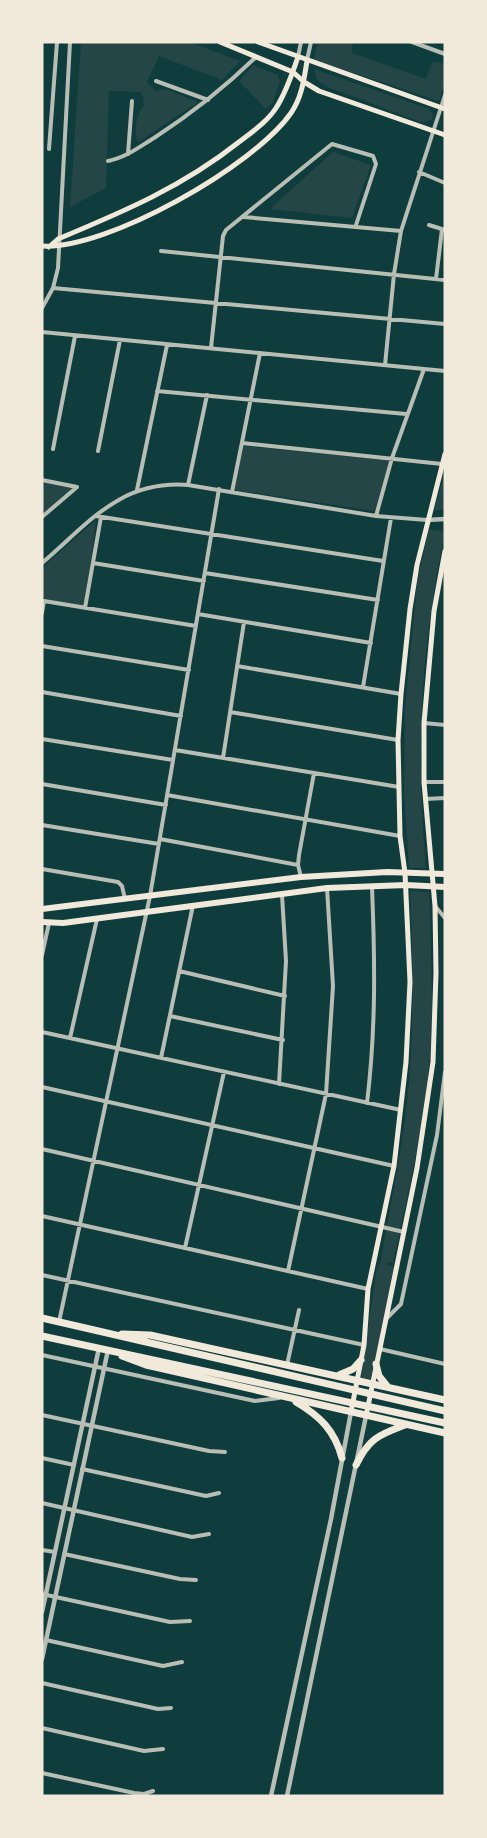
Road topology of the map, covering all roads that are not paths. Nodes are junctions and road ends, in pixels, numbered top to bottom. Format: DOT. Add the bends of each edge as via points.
graph roads {
  1 [pos="57,42"];
  2 [pos="70,42"];
  3 [pos="220,42"];
  4 [pos="258,42"];
  5 [pos="302,42"];
  6 [pos="311,42"];
  7 [pos="411,42"];
  8 [pos="445,54"];
  9 [pos="257,57"];
  10 [pos="298,57"];
  11 [pos="307,61"];
  12 [pos="293,72"];
  13 [pos="156,81"];
  14 [pos="304,82"];
  15 [pos="445,95"];
  16 [pos="209,100"];
  17 [pos="132,101"];
  18 [pos="443,109"];
  19 [pos="434,132"];
  20 [pos="445,135"];
  21 [pos="49,149"];
  22 [pos="128,154"];
  23 [pos="219,158"];
  24 [pos="108,161"];
  25 [pos="228,169"];
  26 [pos="419,172"];
  27 [pos="445,183"];
  28 [pos="144,203"];
  29 [pos="150,215"];
  30 [pos="244,217"];
  31 [pos="356,225"];
  32 [pos="429,225"];
  33 [pos="443,230"];
  34 [pos="401,231"];
  35 [pos="58,239"];
  36 [pos="45,247"];
  37 [pos="59,247"];
  38 [pos="161,251"];
  39 [pos="220,257"];
  40 [pos="393,274"];
  41 [pos="436,279"];
  42 [pos="445,280"];
  43 [pos="53,288"];
  44 [pos="216,303"];
  45 [pos="42,308"];
  46 [pos="389,319"];
  47 [pos="445,324"];
  48 [pos="42,332"];
  49 [pos="75,336"];
  50 [pos="120,340"];
  51 [pos="167,345"];
  52 [pos="211,348"];
  53 [pos="260,353"];
  54 [pos="385,365"];
  55 [pos="424,369"];
  56 [pos="445,371"];
  57 [pos="157,391"];
  58 [pos="207,395"];
  59 [pos="251,400"];
  60 [pos="406,414"];
  61 [pos="242,443"];
  62 [pos="53,449"];
  63 [pos="98,452"];
  64 [pos="445,454"];
  65 [pos="392,458"];
  66 [pos="442,464"];
  67 [pos="42,480"];
  68 [pos="188,485"];
  69 [pos="219,489"];
  70 [pos="137,490"];
  71 [pos="232,492"];
  72 [pos="98,516"];
  73 [pos="376,516"];
  74 [pos="42,517"];
  75 [pos="392,519"];
  76 [pos="445,519"];
  77 [pos="427,520"];
  78 [pos="211,534"];
  79 [pos="445,551"];
  80 [pos="383,561"];
  81 [pos="42,562"];
  82 [pos="93,563"];
  83 [pos="205,573"];
  84 [pos="204,581"];
  85 [pos="378,600"];
  86 [pos="85,608"];
  87 [pos="42,613"];
  88 [pos="198,614"];
  89 [pos="244,622"];
  90 [pos="196,626"];
  91 [pos="371,643"];
  92 [pos="42,646"];
  93 [pos="237,666"];
  94 [pos="189,670"];
  95 [pos="363,687"];
  96 [pos="42,692"];
  97 [pos="401,694"];
  98 [pos="230,712"];
  99 [pos="181,716"];
  100 [pos="424,723"];
  101 [pos="445,724"];
  102 [pos="42,739"];
  103 [pos="398,740"];
  104 [pos="175,750"];
  105 [pos="223,758"];
  106 [pos="173,760"];
  107 [pos="314,773"];
  108 [pos="424,782"];
  109 [pos="445,782"];
  110 [pos="42,784"];
  111 [pos="399,787"];
  112 [pos="167,795"];
  113 [pos="445,798"];
  114 [pos="425,799"];
  115 [pos="166,805"];
  116 [pos="306,819"];
  117 [pos="42,825"];
  118 [pos="400,836"];
  119 [pos="160,841"];
  120 [pos="298,865"];
  121 [pos="42,869"];
  122 [pos="405,873"];
  123 [pos="432,873"];
  124 [pos="445,874"];
  125 [pos="301,877"];
  126 [pos="406,885"];
  127 [pos="372,886"];
  128 [pos="434,886"];
  129 [pos="445,887"];
  130 [pos="327,888"];
  131 [pos="281,894"];
  132 [pos="150,896"];
  133 [pos="125,899"];
  134 [pos="193,904"];
  135 [pos="435,906"];
  136 [pos="42,909"];
  137 [pos="147,910"];
  138 [pos="98,917"];
  139 [pos="445,918"];
  140 [pos="46,922"];
  141 [pos="42,955"];
  142 [pos="179,971"];
  143 [pos="285,996"];
  144 [pos="170,1016"];
  145 [pos="42,1032"];
  146 [pos="70,1038"];
  147 [pos="283,1040"];
  148 [pos="118,1049"];
  149 [pos="161,1058"];
  150 [pos="224,1072"];
  151 [pos="445,1072"];
  152 [pos="279,1084"];
  153 [pos="42,1087"];
  154 [pos="326,1094"];
  155 [pos="106,1101"];
  156 [pos="368,1103"];
  157 [pos="401,1110"];
  158 [pos="212,1125"];
  159 [pos="314,1148"];
  160 [pos="42,1149"];
  161 [pos="94,1161"];
  162 [pos="394,1166"];
  163 [pos="199,1185"];
  164 [pos="301,1209"];
  165 [pos="42,1216"];
  166 [pos="80,1225"];
  167 [pos="381,1227"];
  168 [pos="404,1232"];
  169 [pos="185,1248"];
  170 [pos="288,1271"];
  171 [pos="42,1275"];
  172 [pos="68,1281"];
  173 [pos="368,1289"];
  174 [pos="299,1311"];
  175 [pos="42,1318"];
  176 [pos="387,1318"];
  177 [pos="59,1322"];
  178 [pos="295,1330"];
  179 [pos="116,1334"];
  180 [pos="42,1336"];
  181 [pos="364,1345"];
  182 [pos="99,1348"];
  183 [pos="380,1349"];
  184 [pos="112,1351"];
  185 [pos="42,1355"];
  186 [pos="362,1360"];
  187 [pos="376,1364"];
  188 [pos="445,1364"];
  189 [pos="287,1365"];
  190 [pos="95,1366"];
  191 [pos="105,1368"];
  192 [pos="332,1375"];
  193 [pos="358,1381"];
  194 [pos="372,1384"];
  195 [pos="393,1388"];
  196 [pos="286,1397"];
  197 [pos="445,1400"];
  198 [pos="318,1405"];
  199 [pos="445,1411"];
  200 [pos="351,1413"];
  201 [pos="42,1415"];
  202 [pos="366,1416"];
  203 [pos="445,1423"];
  204 [pos="83,1424"];
  205 [pos="401,1424"];
  206 [pos="92,1426"];
  207 [pos="445,1433"];
  208 [pos="225,1452"];
  209 [pos="42,1458"];
  210 [pos="342,1458"];
  211 [pos="74,1465"];
  212 [pos="356,1465"];
  213 [pos="82,1469"];
  214 [pos="219,1493"];
  215 [pos="42,1503"];
  216 [pos="65,1508"];
  217 [pos="74,1509"];
  218 [pos="209,1534"];
  219 [pos="42,1550"];
  220 [pos="55,1552"];
  221 [pos="64,1554"];
  222 [pos="196,1580"];
  223 [pos="44,1594"];
  224 [pos="55,1597"];
  225 [pos="42,1612"];
  226 [pos="190,1621"];
  227 [pos="46,1640"];
  228 [pos="42,1659"];
  229 [pos="182,1662"];
  230 [pos="42,1683"];
  231 [pos="171,1708"];
  232 [pos="42,1728"];
  233 [pos="163,1749"];
  234 [pos="42,1773"];
  235 [pos="153,1791"];
  236 [pos="271,1796"];
  237 [pos="287,1796"];
  1 -- 21 [label="street"];
  2 -- 35 [label="street"];
  3 -- 9 [label="main road"];
  4 -- 10 [label="main road"];
  5 -- 10 [label="street"];
  6 -- 11 [label="street"];
  7 -- 8 [label="street"];
  9 -- 12 [label="main road"];
  9 -- 16 [label="street"];
  10 -- 11 [label="main road"];
  10 -- 12 [label="main road"];
  11 -- 14 [label="main road"];
  11 -- 18 [label="main road"];
  12 -- 14 [label="main road"];
  12 -- 23 [label="main road" via="270,116"];
  13 -- 16 [label="street"];
  14 -- 19 [label="main road" via="326,94"];
  14 -- 25 [label="main road" via="283,123"];
  15 -- 18 [label="street"];
  16 -- 22 [label="street"];
  17 -- 22 [label="street"];
  18 -- 19 [label="street"];
  19 -- 20 [label="main road"];
  19 -- 26 [label="street"];
  22 -- 24 [label="street"];
  23 -- 25 [label="main road"];
  23 -- 28 [label="main road"];
  25 -- 29 [label="main road"];
  26 -- 27 [label="street"];
  26 -- 34 [label="street"];
  28 -- 29 [label="main road"];
  28 -- 35 [label="main road"];
  29 -- 37 [label="main road"];
  30 -- 31 [label="street"];
  30 -- 31 [label="street" via="328,146 336,144 375,159"];
  30 -- 39 [label="street" via="225,230"];
  31 -- 34 [label="street"];
  32 -- 33 [label="street"];
  33 -- 41 [label="street"];
  34 -- 40 [label="street"];
  35 -- 36 [label="main road"];
  35 -- 37 [label="street"];
  36 -- 37 [label="main road"];
  37 -- 43 [label="street"];
  38 -- 39 [label="street"];
  39 -- 40 [label="street"];
  39 -- 44 [label="street"];
  40 -- 41 [label="street"];
  40 -- 46 [label="street"];
  41 -- 42 [label="street"];
  43 -- 44 [label="street"];
  43 -- 45 [label="street"];
  44 -- 46 [label="street"];
  44 -- 52 [label="street"];
  46 -- 47 [label="street"];
  46 -- 54 [label="street"];
  48 -- 49 [label="street"];
  49 -- 50 [label="street"];
  49 -- 62 [label="street"];
  50 -- 51 [label="street"];
  50 -- 63 [label="street"];
  51 -- 52 [label="street"];
  51 -- 57 [label="street"];
  52 -- 53 [label="street"];
  53 -- 54 [label="street"];
  53 -- 59 [label="street"];
  54 -- 55 [label="street"];
  55 -- 56 [label="street"];
  55 -- 60 [label="street"];
  57 -- 58 [label="street"];
  57 -- 70 [label="street"];
  58 -- 59 [label="street"];
  58 -- 68 [label="street"];
  59 -- 60 [label="street"];
  59 -- 61 [label="street"];
  60 -- 65 [label="street"];
  61 -- 65 [label="street"];
  61 -- 71 [label="street"];
  64 -- 66 [label="main road"];
  65 -- 66 [label="street"];
  65 -- 73 [label="street"];
  66 -- 77 [label="main road"];
  67 -- 74 [label="street" via="77,487"];
  68 -- 69 [label="street"];
  68 -- 70 [label="street"];
  69 -- 71 [label="street"];
  69 -- 78 [label="street"];
  70 -- 72 [label="street"];
  71 -- 73 [label="street"];
  72 -- 78 [label="street"];
  72 -- 81 [label="street"];
  72 -- 82 [label="street"];
  73 -- 75 [label="street"];
  75 -- 77 [label="street"];
  75 -- 80 [label="street"];
  76 -- 77 [label="street"];
  77 -- 97 [label="main road" via="410,609"];
  78 -- 80 [label="street"];
  78 -- 83 [label="street"];
  79 -- 100 [label="main road" via="434,611"];
  80 -- 85 [label="street"];
  82 -- 84 [label="street"];
  82 -- 86 [label="street"];
  83 -- 84 [label="street"];
  83 -- 85 [label="street"];
  84 -- 88 [label="street"];
  85 -- 91 [label="street"];
  86 -- 87 [label="street" via="44,601"];
  86 -- 90 [label="street"];
  88 -- 89 [label="street"];
  88 -- 90 [label="street"];
  89 -- 91 [label="street"];
  89 -- 93 [label="street"];
  90 -- 94 [label="street"];
  91 -- 95 [label="street"];
  92 -- 94 [label="street"];
  93 -- 95 [label="street"];
  93 -- 98 [label="street"];
  94 -- 99 [label="street"];
  95 -- 97 [label="street"];
  96 -- 99 [label="street"];
  97 -- 103 [label="main road"];
  98 -- 103 [label="street"];
  98 -- 105 [label="street"];
  99 -- 104 [label="street"];
  100 -- 101 [label="street"];
  100 -- 108 [label="main road"];
  102 -- 106 [label="street"];
  103 -- 111 [label="main road"];
  104 -- 105 [label="street"];
  104 -- 106 [label="street"];
  105 -- 107 [label="street"];
  106 -- 112 [label="street"];
  107 -- 111 [label="street"];
  107 -- 116 [label="street"];
  108 -- 109 [label="street"];
  108 -- 114 [label="main road"];
  110 -- 115 [label="street"];
  111 -- 118 [label="main road"];
  112 -- 115 [label="street"];
  112 -- 116 [label="street"];
  113 -- 114 [label="street"];
  114 -- 123 [label="main road"];
  115 -- 119 [label="street"];
  116 -- 118 [label="street"];
  116 -- 120 [label="street"];
  117 -- 119 [label="street"];
  118 -- 122 [label="main road"];
  119 -- 120 [label="street"];
  119 -- 132 [label="street"];
  120 -- 125 [label="street"];
  121 -- 133 [label="street" via="118,882"];
  122 -- 123 [label="main road"];
  122 -- 125 [label="main road"];
  122 -- 126 [label="main road"];
  123 -- 124 [label="main road"];
  123 -- 128 [label="main road"];
  125 -- 132 [label="main road"];
  126 -- 127 [label="main road"];
  126 -- 128 [label="main road"];
  126 -- 157 [label="main road" via="410,982"];
  127 -- 130 [label="main road"];
  127 -- 156 [label="street" via="375,997"];
  128 -- 129 [label="main road"];
  128 -- 135 [label="main road"];
  130 -- 131 [label="main road"];
  130 -- 154 [label="street" via="333,986"];
  131 -- 134 [label="main road"];
  131 -- 143 [label="street"];
  132 -- 133 [label="main road"];
  132 -- 137 [label="street"];
  133 -- 136 [label="main road"];
  134 -- 137 [label="main road"];
  134 -- 142 [label="street"];
  135 -- 139 [label="street"];
  135 -- 168 [label="main road" via="433,1062"];
  137 -- 138 [label="main road"];
  137 -- 148 [label="street"];
  138 -- 140 [label="main road"];
  138 -- 146 [label="street"];
  140 -- 141 [label="street"];
  142 -- 143 [label="street"];
  142 -- 144 [label="street"];
  143 -- 147 [label="street"];
  144 -- 147 [label="street"];
  144 -- 149 [label="street"];
  145 -- 146 [label="street"];
  146 -- 148 [label="street"];
  147 -- 152 [label="street"];
  148 -- 149 [label="street"];
  148 -- 155 [label="street"];
  149 -- 150 [label="street"];
  150 -- 152 [label="street"];
  150 -- 158 [label="street"];
  151 -- 176 [label="street" via="437,1135 401,1304"];
  152 -- 154 [label="street"];
  153 -- 155 [label="street"];
  154 -- 156 [label="street"];
  154 -- 159 [label="street"];
  155 -- 158 [label="street"];
  155 -- 161 [label="street"];
  156 -- 157 [label="street"];
  157 -- 162 [label="main road"];
  158 -- 159 [label="street"];
  158 -- 163 [label="street"];
  159 -- 162 [label="street"];
  159 -- 164 [label="street"];
  160 -- 161 [label="street"];
  161 -- 163 [label="street"];
  161 -- 166 [label="street"];
  162 -- 167 [label="main road"];
  163 -- 164 [label="street"];
  163 -- 169 [label="street"];
  164 -- 167 [label="street"];
  164 -- 170 [label="street"];
  165 -- 166 [label="street"];
  166 -- 169 [label="street"];
  166 -- 172 [label="street"];
  167 -- 168 [label="street"];
  167 -- 173 [label="main road"];
  168 -- 176 [label="main road"];
  169 -- 170 [label="street"];
  170 -- 173 [label="street"];
  171 -- 172 [label="street"];
  172 -- 177 [label="street"];
  172 -- 178 [label="street"];
  173 -- 181 [label="main road"];
  174 -- 178 [label="street"];
  175 -- 177 [label="highway"];
  176 -- 183 [label="main road"];
  177 -- 179 [label="highway"];
  178 -- 181 [label="street"];
  178 -- 189 [label="street"];
  179 -- 189 [label="highway" via="150,1335"];
  179 -- 199 [label="highway"];
  180 -- 182 [label="highway"];
  181 -- 186 [label="main road"];
  182 -- 184 [label="highway"];
  182 -- 190 [label="street"];
  183 -- 187 [label="main road"];
  183 -- 188 [label="street"];
  184 -- 191 [label="street"];
  184 -- 196 [label="highway" via="146,1365"];
  184 -- 203 [label="highway"];
  185 -- 190 [label="street"];
  186 -- 192 [label="highway" via="350,1371"];
  186 -- 193 [label="main road"];
  187 -- 194 [label="main road"];
  187 -- 195 [label="highway" via="381,1379"];
  189 -- 192 [label="highway"];
  190 -- 191 [label="street"];
  190 -- 204 [label="street"];
  191 -- 196 [label="street" via="255,1401"];
  191 -- 206 [label="street"];
  192 -- 193 [label="highway"];
  192 -- 198 [label="highway" via="330,1392"];
  193 -- 194 [label="highway"];
  193 -- 200 [label="main road"];
  194 -- 195 [label="highway"];
  194 -- 202 [label="main road"];
  195 -- 197 [label="highway"];
  195 -- 205 [label="highway" via="393,1414"];
  196 -- 198 [label="highway"];
  196 -- 210 [label="highway" via="321,1420 335,1437"];
  198 -- 200 [label="highway"];
  200 -- 202 [label="highway"];
  200 -- 210 [label="street"];
  201 -- 204 [label="street"];
  202 -- 205 [label="highway"];
  202 -- 212 [label="street"];
  204 -- 206 [label="street"];
  204 -- 211 [label="street"];
  205 -- 207 [label="highway"];
  205 -- 212 [label="highway" via="373,1439"];
  206 -- 208 [label="street"];
  206 -- 213 [label="street"];
  209 -- 211 [label="street"];
  210 -- 236 [label="street"];
  211 -- 216 [label="street"];
  212 -- 237 [label="street"];
  213 -- 214 [label="street" via="206,1496"];
  213 -- 217 [label="street"];
  215 -- 216 [label="street"];
  216 -- 217 [label="street"];
  216 -- 220 [label="street"];
  217 -- 218 [label="street" via="192,1537"];
  217 -- 221 [label="street"];
  219 -- 220 [label="street"];
  220 -- 223 [label="street"];
  221 -- 222 [label="street"];
  221 -- 224 [label="street"];
  223 -- 224 [label="street"];
  223 -- 225 [label="street"];
  224 -- 226 [label="street" via="170,1622"];
  224 -- 227 [label="street"];
  227 -- 228 [label="street"];
  227 -- 229 [label="street" via="163,1666"];
  230 -- 231 [label="street" via="158,1709"];
  232 -- 233 [label="street" via="144,1751"];
  234 -- 235 [label="street" via="134,1793"];
}
